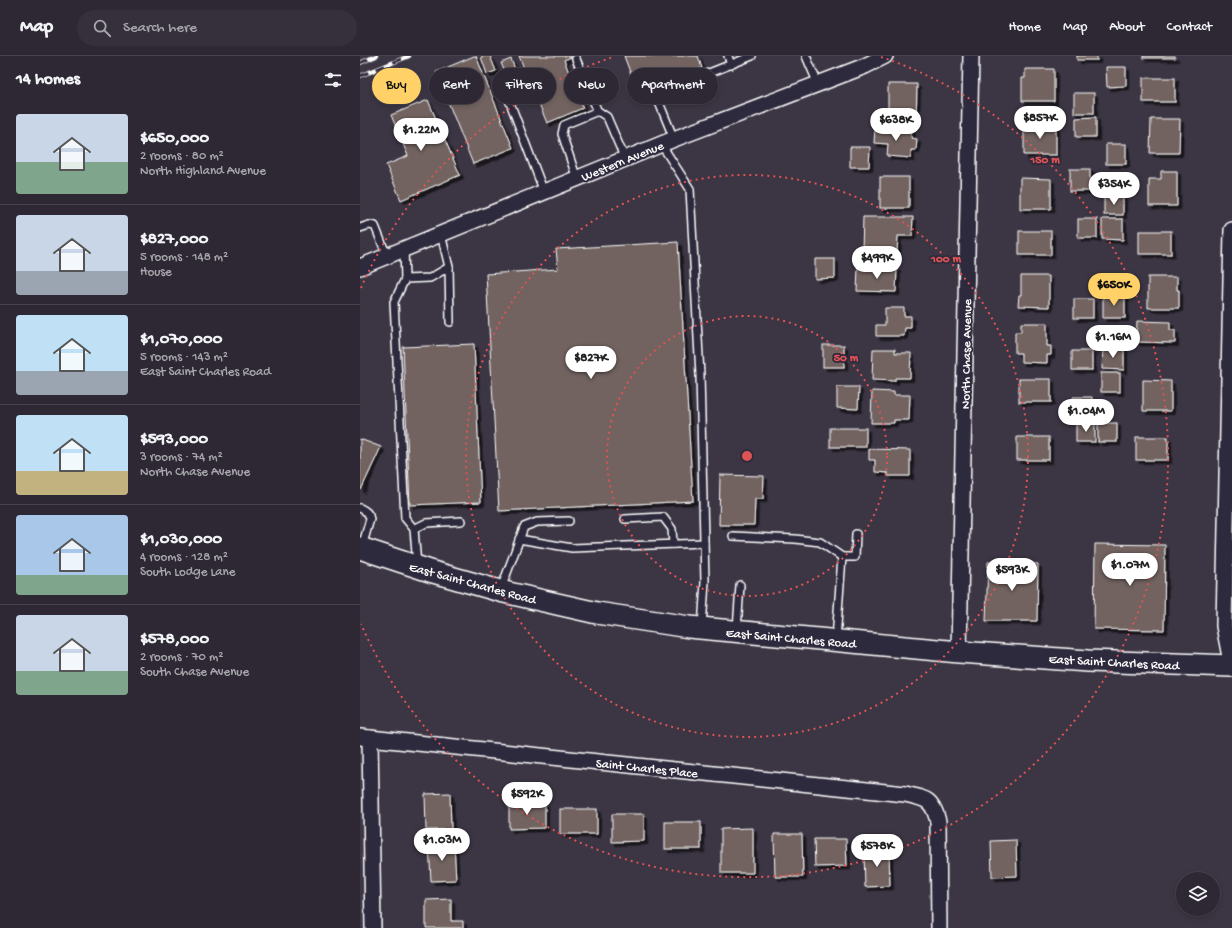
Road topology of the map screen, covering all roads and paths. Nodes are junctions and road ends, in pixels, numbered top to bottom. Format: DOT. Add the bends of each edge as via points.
graph roads {
  1 [pos="728,56"];
  2 [pos="752,56"];
  3 [pos="806,56"];
  4 [pos="885,56"];
  5 [pos="970,56"];
  6 [pos="576,59"];
  7 [pos="731,65"];
  8 [pos="818,84"];
  9 [pos="511,104"];
  10 [pos="598,112"];
  11 [pos="667,142"];
  12 [pos="625,159"];
  13 [pos="577,179"];
  14 [pos="544,192"];
  15 [pos="360,228"];
  16 [pos="1232,230"];
  17 [pos="441,234"];
  18 [pos="404,249"];
  19 [pos="387,256"];
  20 [pos="360,267"];
  21 [pos="450,267"];
  22 [pos="406,279"];
  23 [pos="450,322"];
  24 [pos="360,508"];
  25 [pos="625,519"];
  26 [pos="461,521"];
  27 [pos="569,521"];
  28 [pos="414,530"];
  29 [pos="856,534"];
  30 [pos="732,536"];
  31 [pos="519,540"];
  32 [pos="704,543"];
  33 [pos="673,544"];
  34 [pos="360,549"];
  35 [pos="842,557"];
  36 [pos="417,567"];
  37 [pos="740,585"];
  38 [pos="500,591"];
  39 [pos="702,628"];
  40 [pos="737,632"];
  41 [pos="836,641"];
  42 [pos="959,652"];
  43 [pos="1232,666"];
  44 [pos="365,737"];
  45 [pos="373,928"];
  46 [pos="939,928"];
  1 -- 7 [label="lane"];
  2 -- 7 [label="lane"];
  3 -- 8 [label="lane"];
  4 -- 8 [label="street, Western Avenue"];
  5 -- 42 [label="street, North Chase Avenue"];
  6 -- 10 [label="lane"];
  7 -- 11 [label="lane" via="662,92 658,100"];
  8 -- 11 [label="street, Western Avenue"];
  9 -- 14 [label="lane"];
  10 -- 12 [label="lane" via="607,117"];
  10 -- 13 [label="lane" via="564,125 562,134"];
  11 -- 12 [label="street, Western Avenue"];
  11 -- 32 [label="lane" via="690,189 700,375"];
  12 -- 13 [label="street, Western Avenue"];
  13 -- 14 [label="street, Western Avenue"];
  14 -- 17 [label="street, Western Avenue"];
  15 -- 19 [label="lane" via="375,226"];
  16 -- 43 [label="street" via="1224,626"];
  17 -- 18 [label="street, Western Avenue"];
  17 -- 21 [label="lane"];
  18 -- 19 [label="street, Western Avenue"];
  18 -- 22 [label="lane"];
  19 -- 20 [label="street, Western Avenue"];
  21 -- 22 [label="lane" via="430,278"];
  21 -- 23 [label="lane"];
  22 -- 28 [label="lane" via="394,302 406,518"];
  24 -- 34 [label="lane" via="370,519"];
  25 -- 33 [label="lane" via="663,517 672,529"];
  26 -- 28 [label="lane" via="426,523"];
  27 -- 31 [label="lane" via="537,522 524,527"];
  28 -- 36 [label="lane"];
  29 -- 35 [label="lane" via="855,557"];
  30 -- 35 [label="lane" via="795,538 820,542"];
  31 -- 33 [label="lane" via="572,548"];
  31 -- 38 [label="lane"];
  32 -- 33 [label="lane"];
  32 -- 39 [label="lane"];
  34 -- 36 [label="main road, East Saint Charles Road"];
  35 -- 41 [label="lane"];
  36 -- 38 [label="main road, East Saint Charles Road"];
  37 -- 40 [label="lane"];
  38 -- 39 [label="main road, East Saint Charles Road" via="597,613"];
  39 -- 40 [label="main road, East Saint Charles Road"];
  40 -- 41 [label="main road, East Saint Charles Road"];
  41 -- 42 [label="main road, East Saint Charles Road"];
  42 -- 43 [label="main road, East Saint Charles Road" via="1088,661"];
  44 -- 45 [label="street"];
  44 -- 46 [label="street, Saint Charles Place" via="905,794 926,800 932,804 938,821"];
}
